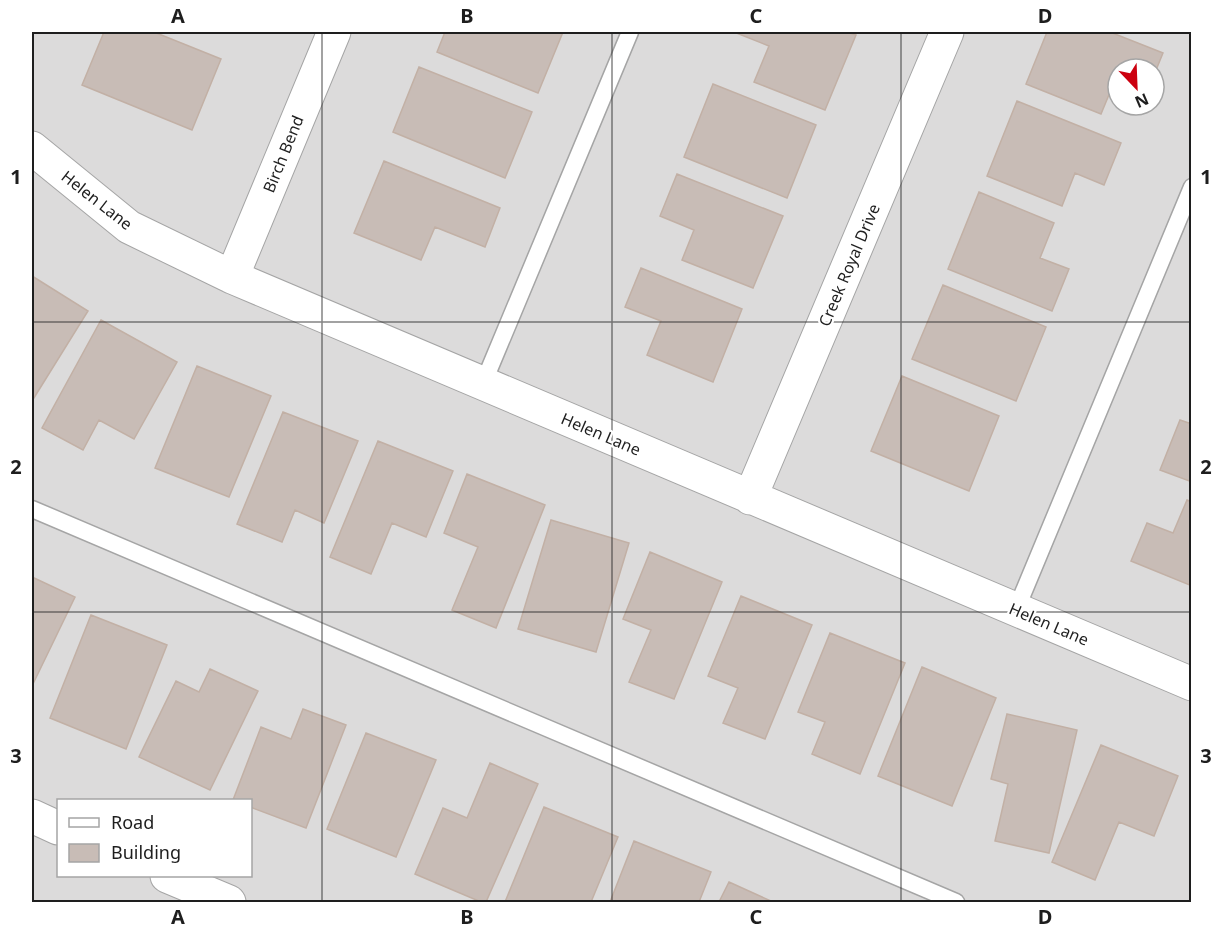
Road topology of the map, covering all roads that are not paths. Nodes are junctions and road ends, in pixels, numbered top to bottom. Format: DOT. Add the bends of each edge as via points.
graph roads {
  1 [pos="334,32"];
  2 [pos="630,32"];
  3 [pos="947,32"];
  4 [pos="32,148"];
  5 [pos="1191,187"];
  6 [pos="232,277"];
  7 [pos="483,384"];
  8 [pos="750,498"];
  9 [pos="32,509"];
  10 [pos="1016,610"];
  11 [pos="1191,684"];
  12 [pos="32,816"];
  13 [pos="57,828"];
  14 [pos="169,877"];
  15 [pos="229,903"];
  16 [pos="956,903"];
  1 -- 6 [label="street, Birch Bend"];
  2 -- 7 [label="lane"];
  3 -- 8 [label="street, Creek Royal Drive"];
  4 -- 6 [label="street, Helen Lane" via="129,227"];
  5 -- 10 [label="lane"];
  6 -- 7 [label="street, Helen Lane"];
  7 -- 8 [label="street, Helen Lane"];
  8 -- 10 [label="street, Helen Lane"];
  9 -- 16 [label="lane"];
  10 -- 11 [label="street, Helen Lane"];
  12 -- 13 [label="street"];
  14 -- 15 [label="street"];
}
